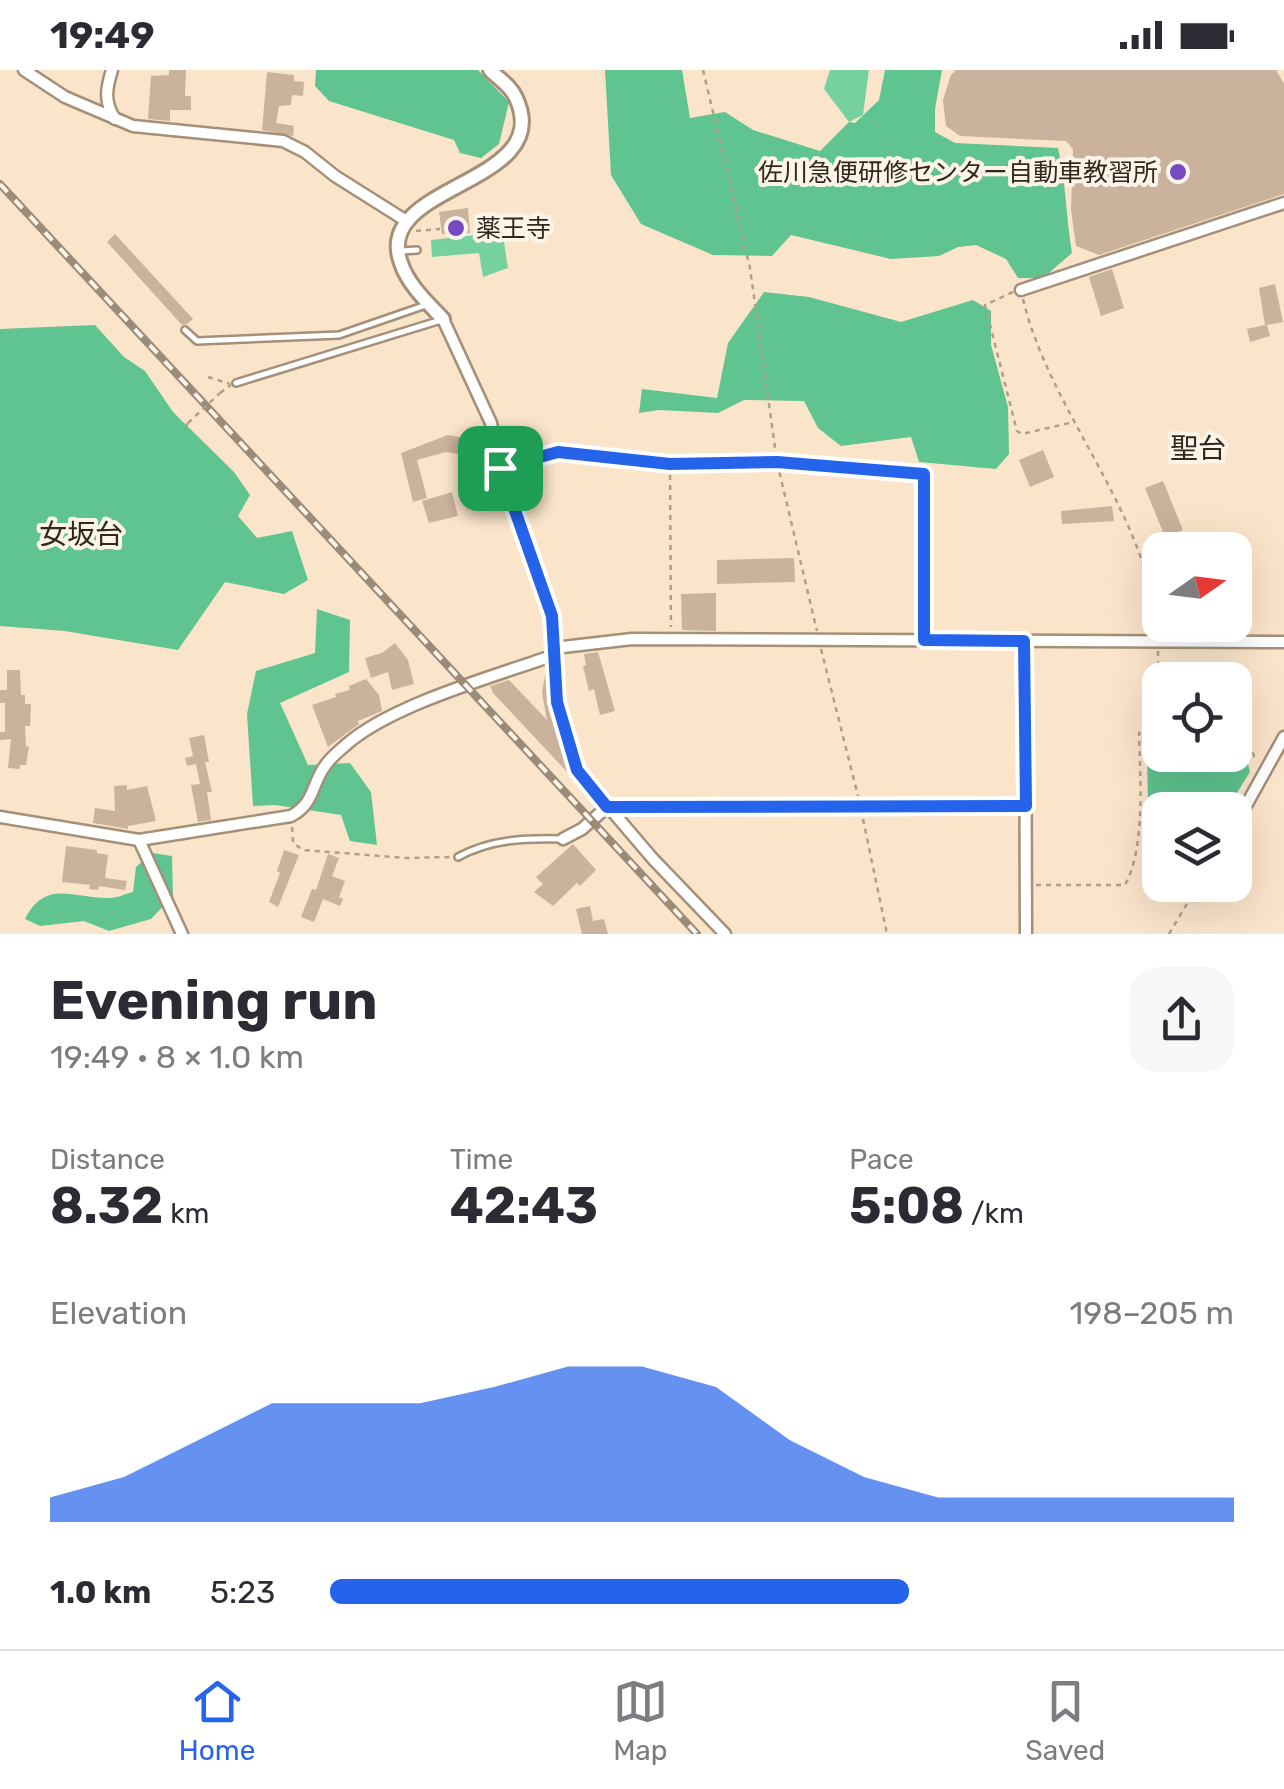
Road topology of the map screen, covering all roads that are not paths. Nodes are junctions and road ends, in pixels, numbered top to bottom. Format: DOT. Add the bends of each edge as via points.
graph roads {
  1 [pos="24,70"];
  2 [pos="112,70"];
  3 [pos="490,70"];
  4 [pos="115,119"];
  5 [pos="1284,203"];
  6 [pos="411,226"];
  7 [pos="398,250"];
  8 [pos="417,250"];
  9 [pos="1021,290"];
  10 [pos="429,304"];
  11 [pos="444,318"];
  12 [pos="185,330"];
  13 [pos="232,385"];
  14 [pos="1024,641"];
  15 [pos="1284,642"];
  16 [pos="554,652"];
  17 [pos="1284,736"];
  18 [pos="1252,793"];
  19 [pos="1026,806"];
  20 [pos="607,807"];
  21 [pos="0,817"];
  22 [pos="562,839"];
  23 [pos="139,840"];
  24 [pos="458,857"];
  25 [pos="182,934"];
  26 [pos="725,934"];
  27 [pos="1026,934"];
  1 -- 4 [label="street"];
  2 -- 4 [label="street" via="106,96"];
  3 -- 6 [label="street" via="517,99 518,143 422,208"];
  4 -- 6 [label="street" via="143,129 296,146"];
  5 -- 9 [label="street"];
  6 -- 7 [label="street" via="400,235"];
  7 -- 8 [label="lane"];
  7 -- 10 [label="street" via="409,280"];
  10 -- 11 [label="street"];
  10 -- 12 [label="lane" via="338,335 197,342"];
  11 -- 13 [label="lane"];
  11 -- 16 [label="street" via="491,423 552,616"];
  14 -- 15 [label="street"];
  14 -- 16 [label="street" via="608,640"];
  14 -- 19 [label="street"];
  16 -- 20 [label="street" via="557,702 577,770"];
  16 -- 23 [label="street" via="439,696 349,742 325,766 305,808 291,816"];
  17 -- 18 [label="street"];
  19 -- 20 [label="street"];
  19 -- 27 [label="street"];
  20 -- 22 [label="street"];
  20 -- 26 [label="street"];
  21 -- 23 [label="street"];
  22 -- 24 [label="lane" via="499,842"];
  23 -- 25 [label="street"];
}
